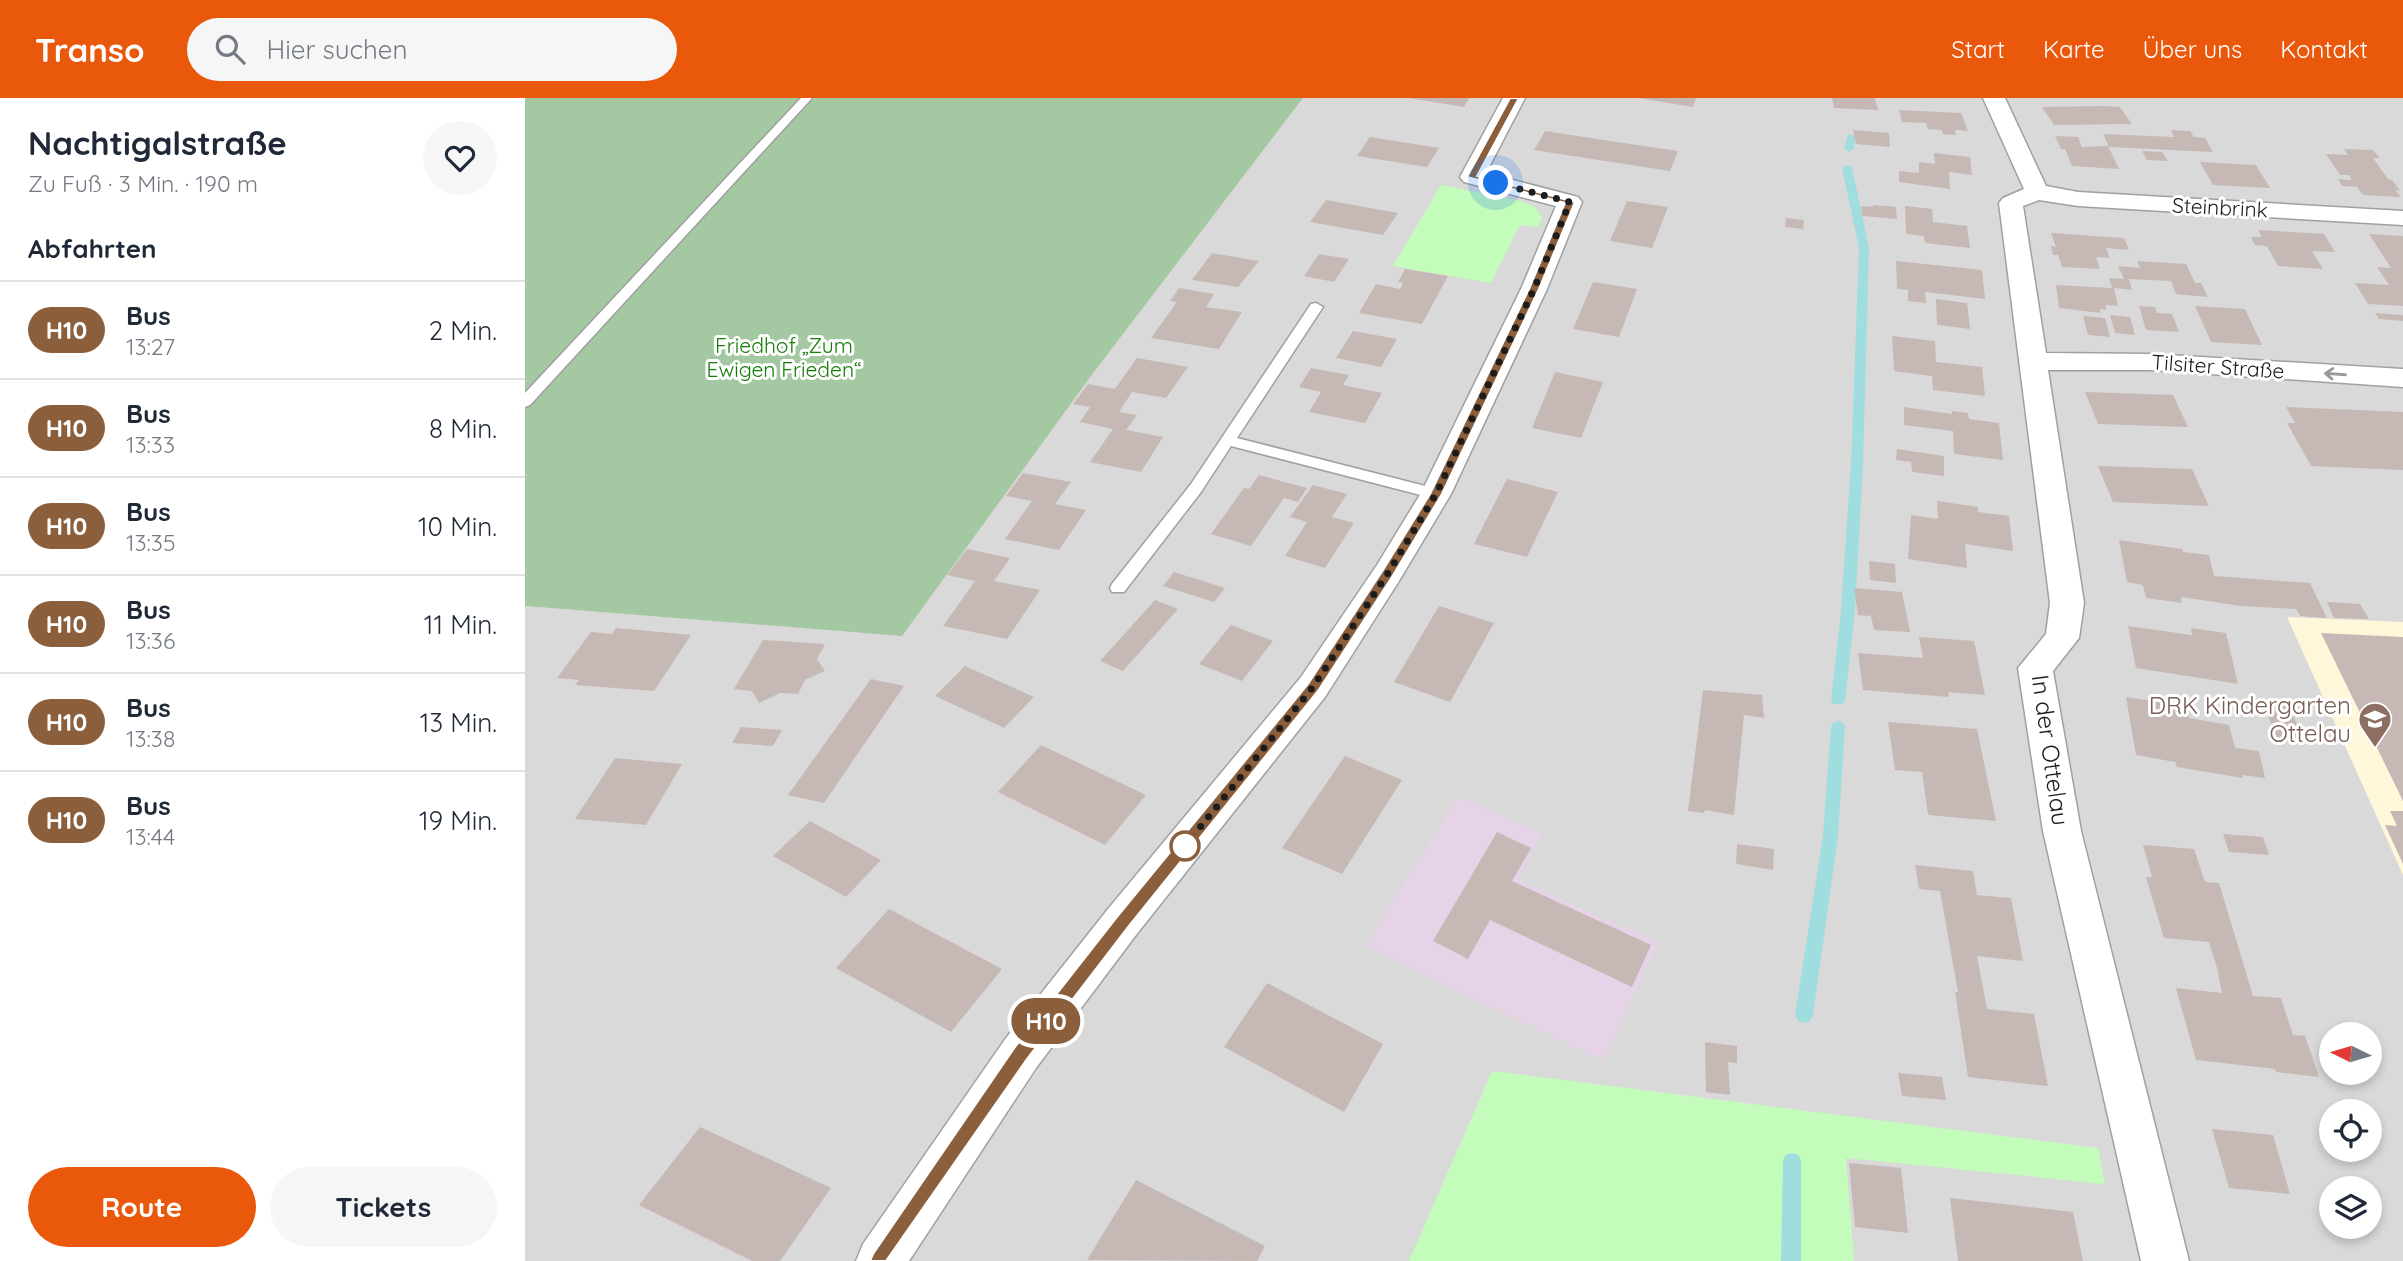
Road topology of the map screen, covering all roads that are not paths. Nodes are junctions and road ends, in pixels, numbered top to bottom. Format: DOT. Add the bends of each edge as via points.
graph roads {
  1 [pos="807,98"];
  2 [pos="1514,98"];
  3 [pos="1994,98"];
  4 [pos="2037,192"];
  5 [pos="2403,218"];
  6 [pos="1316,307"];
  7 [pos="2032,361"];
  8 [pos="2403,378"];
  9 [pos="525,402"];
  10 [pos="1229,441"];
  11 [pos="1436,494"];
  12 [pos="1118,588"];
  13 [pos="880,1261"];
  14 [pos="2165,1261"];
  1 -- 9 [label="lane"];
  2 -- 11 [label="street" via="1472,177 1570,202 1534,289"];
  3 -- 4 [label="street"];
  4 -- 5 [label="street, Steinbrink" via="2078,199"];
  4 -- 7 [label="street, In der Ottelau" via="2011,203"];
  6 -- 10 [label="lane"];
  8 -- 7 [label="street, Tilsiter Straße, one-way" via="2151,362"];
  7 -- 14 [label="street, In der Ottelau" via="2067,603 2062,638 2035,668 2062,831"];
  10 -- 11 [label="lane"];
  10 -- 12 [label="lane"];
  11 -- 13 [label="street" via="1313,687 1021,1053"];
}
